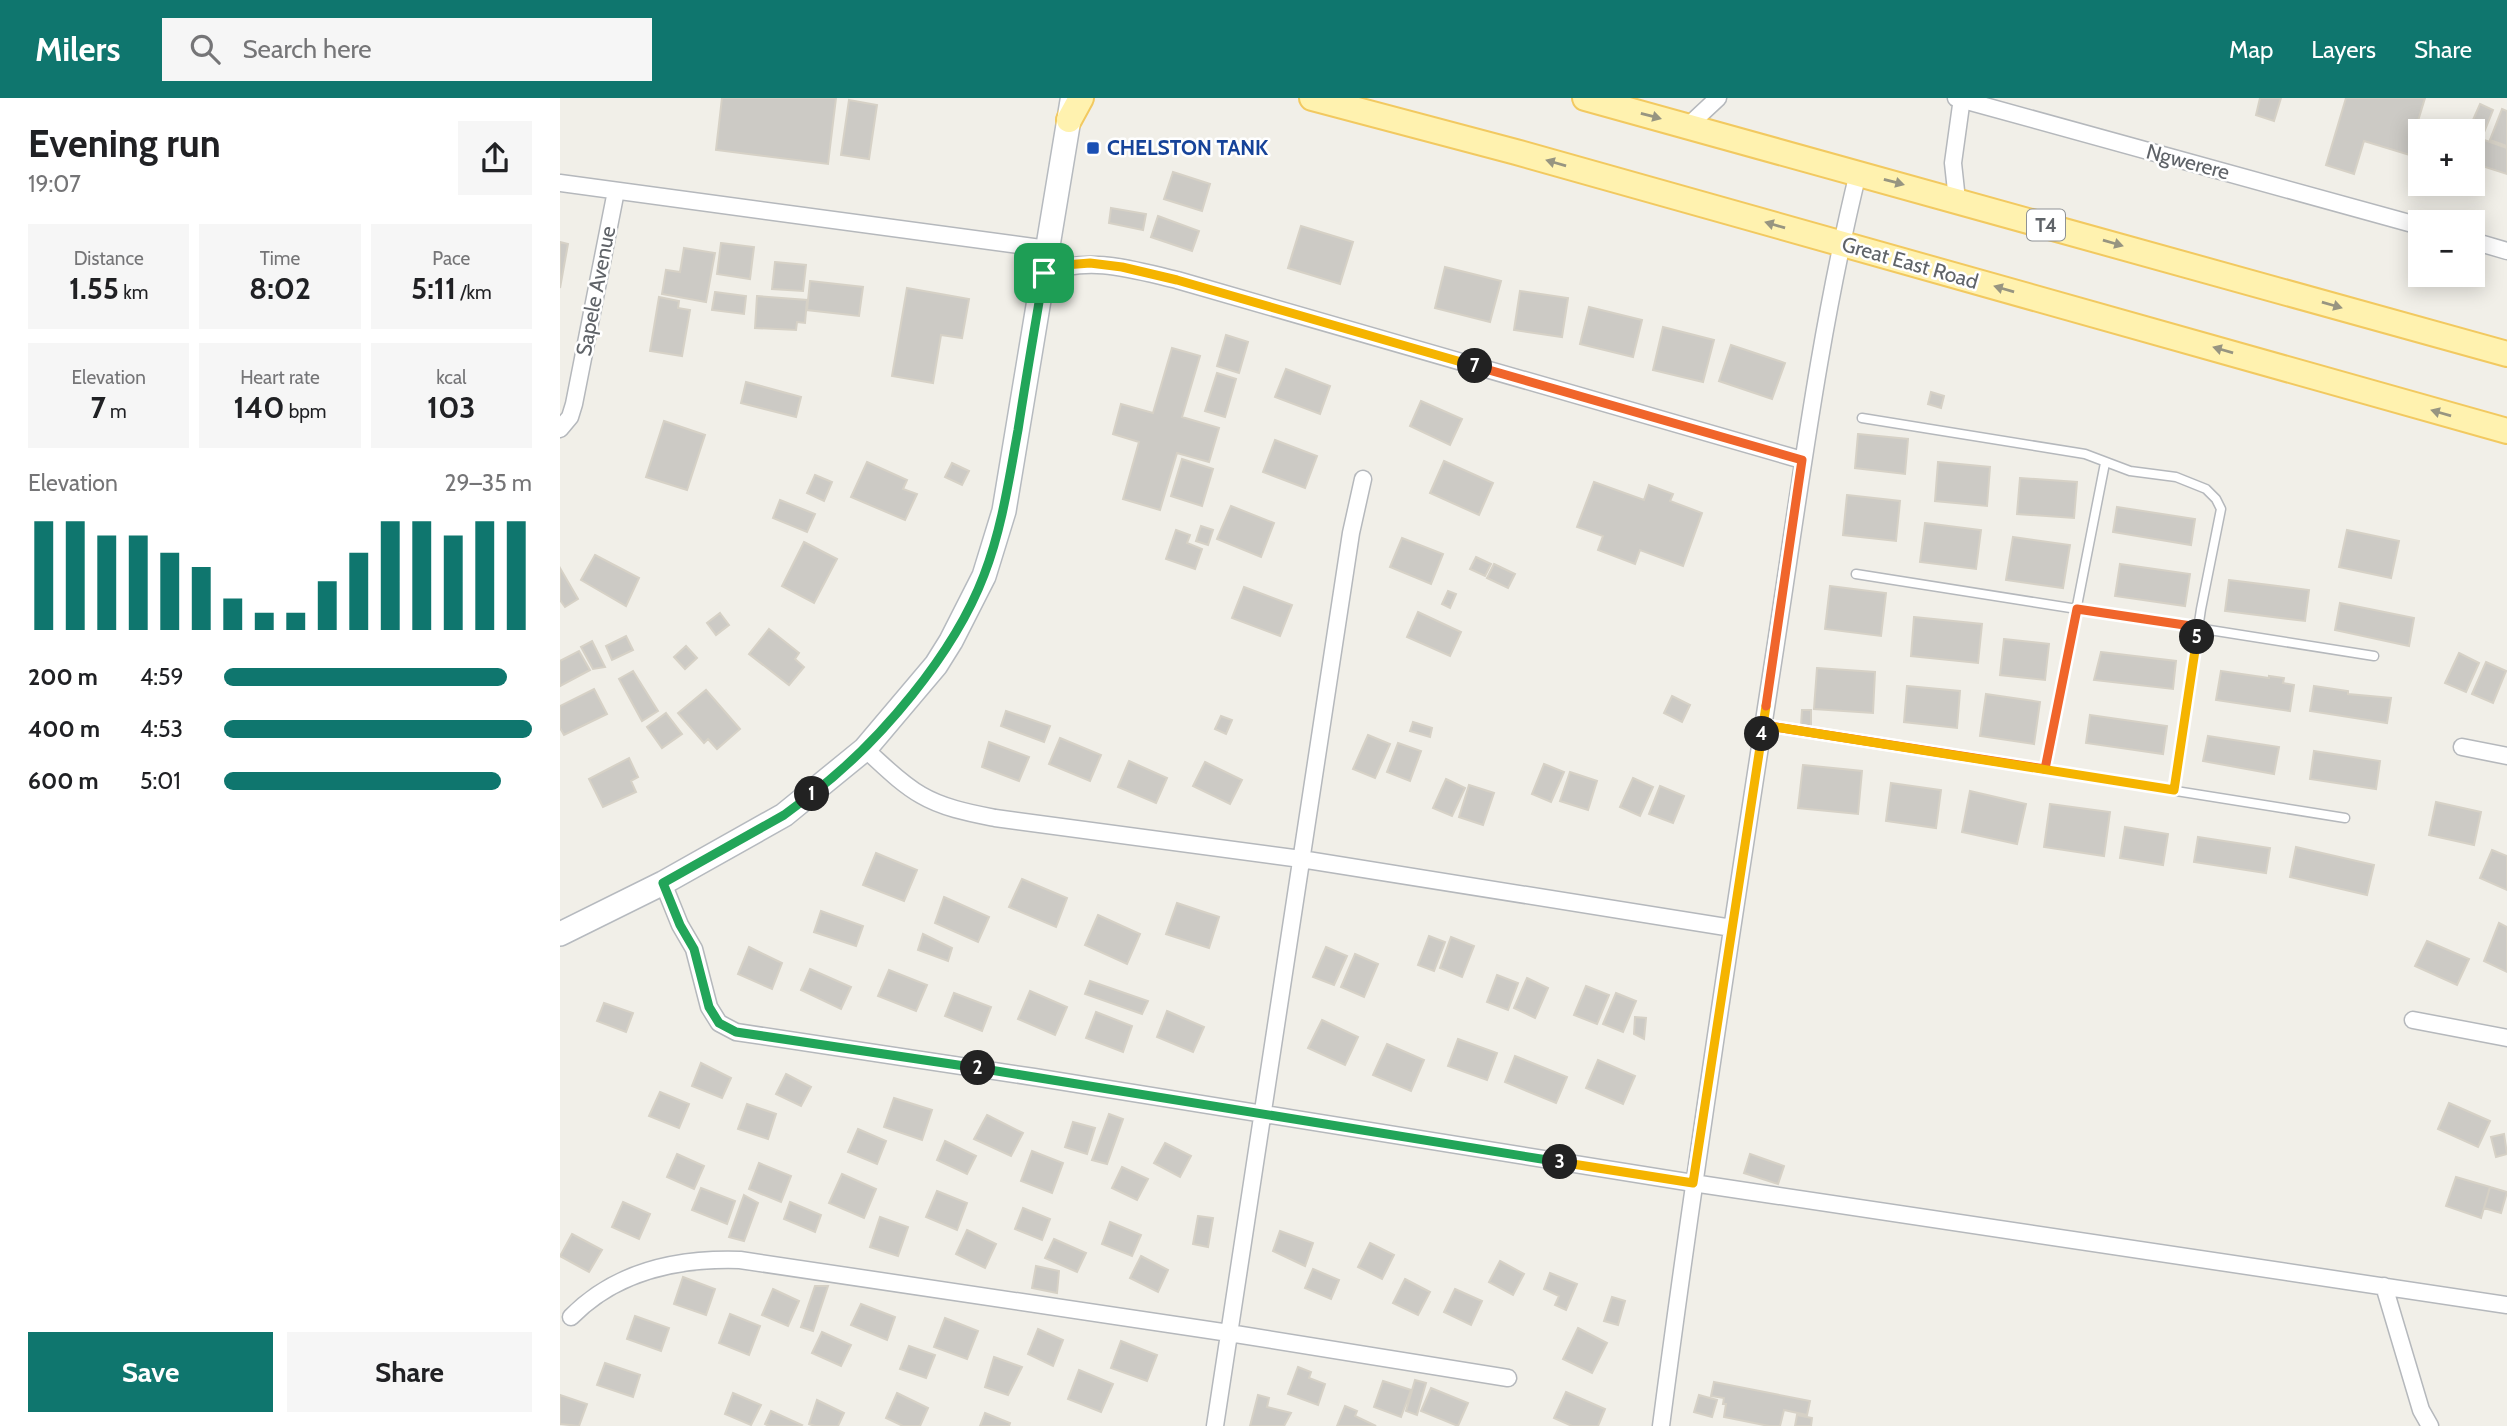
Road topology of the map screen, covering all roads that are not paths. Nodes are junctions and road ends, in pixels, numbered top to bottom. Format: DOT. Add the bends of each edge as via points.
graph roads {
  1 [pos="1311,98"];
  2 [pos="1585,98"];
  3 [pos="1718,98"];
  4 [pos="1960,99"];
  5 [pos="1072,103"];
  6 [pos="1688,127"];
  7 [pos="1858,173"];
  8 [pos="560,183"];
  9 [pos="616,191"];
  10 [pos="1957,200"];
  11 [pos="2408,223"];
  12 [pos="1841,243"];
  13 [pos="2485,245"];
  14 [pos="1048,249"];
  15 [pos="2507,251"];
  16 [pos="1044,273"];
  17 [pos="2507,354"];
  18 [pos="1862,418"];
  19 [pos="560,429"];
  20 [pos="2507,431"];
  21 [pos="1802,460"];
  22 [pos="2105,463"];
  23 [pos="1363,479"];
  24 [pos="1856,573"];
  25 [pos="2077,609"];
  26 [pos="2198,627"];
  27 [pos="2374,656"];
  28 [pos="1763,725"];
  29 [pos="2462,747"];
  30 [pos="865,749"];
  31 [pos="2507,756"];
  32 [pos="2045,769"];
  33 [pos="2174,790"];
  34 [pos="2345,818"];
  35 [pos="1301,859"];
  36 [pos="663,883"];
  37 [pos="1732,928"];
  38 [pos="560,934"];
  39 [pos="2413,1020"];
  40 [pos="2507,1038"];
  41 [pos="1263,1114"];
  42 [pos="1693,1183"];
  43 [pos="2384,1286"];
  44 [pos="2507,1305"];
  45 [pos="571,1317"];
  46 [pos="1229,1333"];
  47 [pos="1508,1378"];
  48 [pos="1214,1426"];
  49 [pos="1661,1426"];
  50 [pos="2430,1426"];
  12 -- 1 [label="main road, Great East Road, one-way"];
  2 -- 6 [label="main road, T4, one-way"];
  3 -- 6 [label="street"];
  4 -- 10 [label="street" via="1952,163"];
  4 -- 11 [label="street, Ngwerere"];
  5 -- 14 [label="street"];
  6 -- 7 [label="main road, T4"];
  7 -- 10 [label="main road, T4, one-way"];
  7 -- 12 [label="street"];
  8 -- 9 [label="street"];
  9 -- 14 [label="street"];
  9 -- 19 [label="street, Sapele Avenue" via="574,404"];
  10 -- 17 [label="main road, T4, one-way"];
  20 -- 12 [label="main road, Great East Road, one-way"];
  12 -- 21 [label="street"];
  13 -- 15 [label="street"];
  14 -- 16 [label="street"];
  16 -- 21 [label="street" via="1090,263 1177,280"];
  16 -- 30 [label="street" via="1004,511 984,576 936,665"];
  18 -- 22 [label="lane" via="2085,454"];
  21 -- 28 [label="street"];
  22 -- 25 [label="lane"];
  22 -- 26 [label="lane" via="2176,477 2206,489 2216,499 2221,509"];
  23 -- 35 [label="street"];
  24 -- 25 [label="lane"];
  25 -- 26 [label="lane"];
  25 -- 32 [label="lane"];
  26 -- 27 [label="lane"];
  26 -- 33 [label="lane"];
  28 -- 32 [label="lane"];
  28 -- 37 [label="street"];
  29 -- 31 [label="street"];
  30 -- 35 [label="street" via="922,796 957,810"];
  30 -- 36 [label="street" via="784,815"];
  32 -- 33 [label="lane"];
  33 -- 34 [label="lane"];
  35 -- 37 [label="street"];
  35 -- 41 [label="street"];
  36 -- 38 [label="street"];
  36 -- 41 [label="street" via="694,949 709,1007 719,1023 736,1032"];
  37 -- 42 [label="street"];
  39 -- 40 [label="street"];
  41 -- 42 [label="street"];
  41 -- 46 [label="street"];
  42 -- 43 [label="street"];
  42 -- 49 [label="street"];
  43 -- 44 [label="street"];
  43 -- 50 [label="street" via="2421,1410"];
  45 -- 46 [label="street" via="588,1299 627,1278 702,1259 740,1259"];
  46 -- 47 [label="street"];
  46 -- 48 [label="street"];
}
